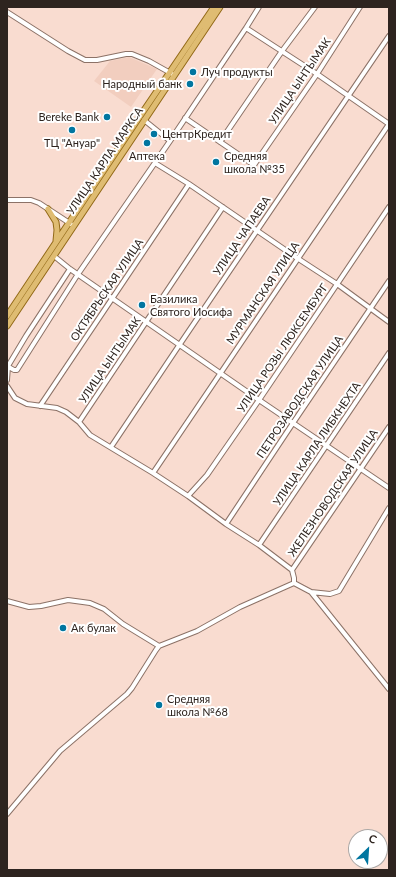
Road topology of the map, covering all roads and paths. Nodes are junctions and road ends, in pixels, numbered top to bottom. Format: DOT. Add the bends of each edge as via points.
graph roads {
  1 [pos="214,7"];
  2 [pos="220,7"];
  3 [pos="259,7"];
  4 [pos="315,7"];
  5 [pos="360,7"];
  6 [pos="7,12"];
  7 [pos="246,28"];
  8 [pos="389,36"];
  9 [pos="282,51"];
  10 [pos="172,74"];
  11 [pos="317,74"];
  12 [pos="348,96"];
  13 [pos="185,118"];
  14 [pos="144,120"];
  15 [pos="389,124"];
  16 [pos="170,141"];
  17 [pos="220,142"];
  18 [pos="155,163"];
  19 [pos="189,184"];
  20 [pos="7,200"];
  21 [pos="389,207"];
  22 [pos="48,208"];
  23 [pos="223,208"];
  24 [pos="71,224"];
  25 [pos="257,231"];
  26 [pos="56,242"];
  27 [pos="54,256"];
  28 [pos="297,258"];
  29 [pos="70,269"];
  30 [pos="78,274"];
  31 [pos="389,281"];
  32 [pos="337,284"];
  33 [pos="112,298"];
  34 [pos="370,309"];
  35 [pos="7,316"];
  36 [pos="146,321"];
  37 [pos="389,322"];
  38 [pos="7,326"];
  39 [pos="180,344"];
  40 [pos="389,353"];
  41 [pos="7,366"];
  42 [pos="220,372"];
  43 [pos="7,380"];
  44 [pos="7,386"];
  45 [pos="259,400"];
  46 [pos="40,406"];
  47 [pos="79,422"];
  48 [pos="293,423"];
  49 [pos="389,427"];
  50 [pos="327,446"];
  51 [pos="111,447"];
  52 [pos="360,469"];
  53 [pos="153,473"];
  54 [pos="389,488"];
  55 [pos="188,496"];
  56 [pos="389,508"];
  57 [pos="226,524"];
  58 [pos="259,545"];
  59 [pos="292,570"];
  60 [pos="294,583"];
  61 [pos="311,592"];
  62 [pos="7,601"];
  63 [pos="159,646"];
  64 [pos="389,689"];
  65 [pos="7,814"];
  1 -- 10 [label="main road, УЛИЦА КАРЛА МАРКСА"];
  2 -- 10 [label="main road, УЛИЦА КАРЛА МАРКСА"];
  3 -- 7 [label="street"];
  4 -- 9 [label="street"];
  5 -- 11 [label="street, УЛИЦА ЫНТЫМАК"];
  6 -- 10 [label="street" via="85,60 132,54"];
  7 -- 9 [label="street"];
  7 -- 13 [label="street"];
  8 -- 12 [label="street, УЛИЦА ЧАПАЕВА"];
  9 -- 11 [label="street"];
  9 -- 17 [label="street"];
  10 -- 14 [label="main road, УЛИЦА КАРЛА МАРКСА"];
  10 -- 24 [label="main road, УЛИЦА КАРЛА МАРКСА"];
  11 -- 12 [label="street"];
  11 -- 17 [label="street, УЛИЦА ЫНТЫМАК" via="254,165"];
  12 -- 15 [label="street"];
  12 -- 25 [label="street, УЛИЦА ЧАПАЕВА"];
  13 -- 16 [label="street"];
  13 -- 17 [label="street"];
  14 -- 16 [label="street"];
  14 -- 24 [label="main road, УЛИЦА КАРЛА МАРКСА"];
  15 -- 28 [label="street, МУРМАНСКАЯ УЛИЦА"];
  16 -- 18 [label="street"];
  18 -- 19 [label="street"];
  18 -- 30 [label="street"];
  19 -- 23 [label="street"];
  19 -- 33 [label="street, ОКТЯБРЬСКАЯ УЛИЦА"];
  20 -- 22 [label="street" via="31,200"];
  21 -- 32 [label="street, УЛИЦА РОЗЫ ЛЮКСЕМБУРГ"];
  22 -- 24 [label="street"];
  22 -- 26 [label="main road" via="56,222"];
  23 -- 25 [label="street"];
  23 -- 36 [label="street, УЛИЦА ЫНТЫМАК"];
  24 -- 26 [label="main road, УЛИЦА КАРЛА МАРКСА"];
  24 -- 27 [label="main road, УЛИЦА КАРЛА МАРКСА"];
  25 -- 28 [label="street"];
  25 -- 39 [label="street, УЛИЦА ЧАПАЕВА"];
  26 -- 35 [label="main road, УЛИЦА КАРЛА МАРКСА"];
  27 -- 29 [label="street"];
  27 -- 38 [label="main road, УЛИЦА КАРЛА МАРКСА"];
  28 -- 32 [label="street"];
  28 -- 42 [label="street, МУРМАНСКАЯ УЛИЦА"];
  29 -- 30 [label="street"];
  29 -- 41 [label="street"];
  30 -- 33 [label="street"];
  30 -- 41 [label="street" via="17,370"];
  31 -- 34 [label="street, ПЕТРОЗАВОДСКАЯ УЛИЦА"];
  32 -- 34 [label="street"];
  32 -- 45 [label="street, УЛИЦА РОЗЫ ЛЮКСЕМБУРГ"];
  33 -- 36 [label="street"];
  33 -- 46 [label="street, ОКТЯБРЬСКАЯ УЛИЦА"];
  34 -- 37 [label="street"];
  34 -- 48 [label="street, ПЕТРОЗАВОДСКАЯ УЛИЦА"];
  36 -- 39 [label="street"];
  36 -- 47 [label="street, УЛИЦА ЫНТЫМАК"];
  39 -- 42 [label="street"];
  39 -- 51 [label="street, УЛИЦА ЧАПАЕВА"];
  40 -- 50 [label="street, УЛИЦА КАРЛА ЛИБКНЕХТА"];
  41 -- 43 [label="street"];
  42 -- 45 [label="street"];
  42 -- 53 [label="street, МУРМАНСКАЯ УЛИЦА"];
  44 -- 46 [label="street" via="15,398 27,404"];
  45 -- 48 [label="street"];
  45 -- 55 [label="street, УЛИЦА РОЗЫ ЛЮКСЕМБУРГ" via="207,475"];
  46 -- 47 [label="street" via="57,408"];
  47 -- 51 [label="street" via="90,435"];
  48 -- 50 [label="street"];
  48 -- 57 [label="street, ПЕТРОЗАВОДСКАЯ УЛИЦА"];
  49 -- 52 [label="street, ЖЕЛЕЗНОВОДСКАЯ УЛИЦА"];
  50 -- 52 [label="street"];
  50 -- 58 [label="street, УЛИЦА КАРЛА ЛИБКНЕХТА"];
  51 -- 53 [label="street"];
  52 -- 54 [label="street"];
  52 -- 59 [label="street, ЖЕЛЕЗНОВОДСКАЯ УЛИЦА"];
  53 -- 55 [label="street"];
  55 -- 57 [label="street"];
  56 -- 61 [label="street" via="338,591 330,594"];
  57 -- 58 [label="street"];
  58 -- 59 [label="street"];
  59 -- 60 [label="street"];
  60 -- 61 [label="street"];
  60 -- 63 [label="street" via="240,607 197,631"];
  61 -- 64 [label="street"];
  62 -- 63 [label="street" via="29,607 68,600 90,603 104,609"];
  63 -- 65 [label="street" via="132,688 60,751"];
}
